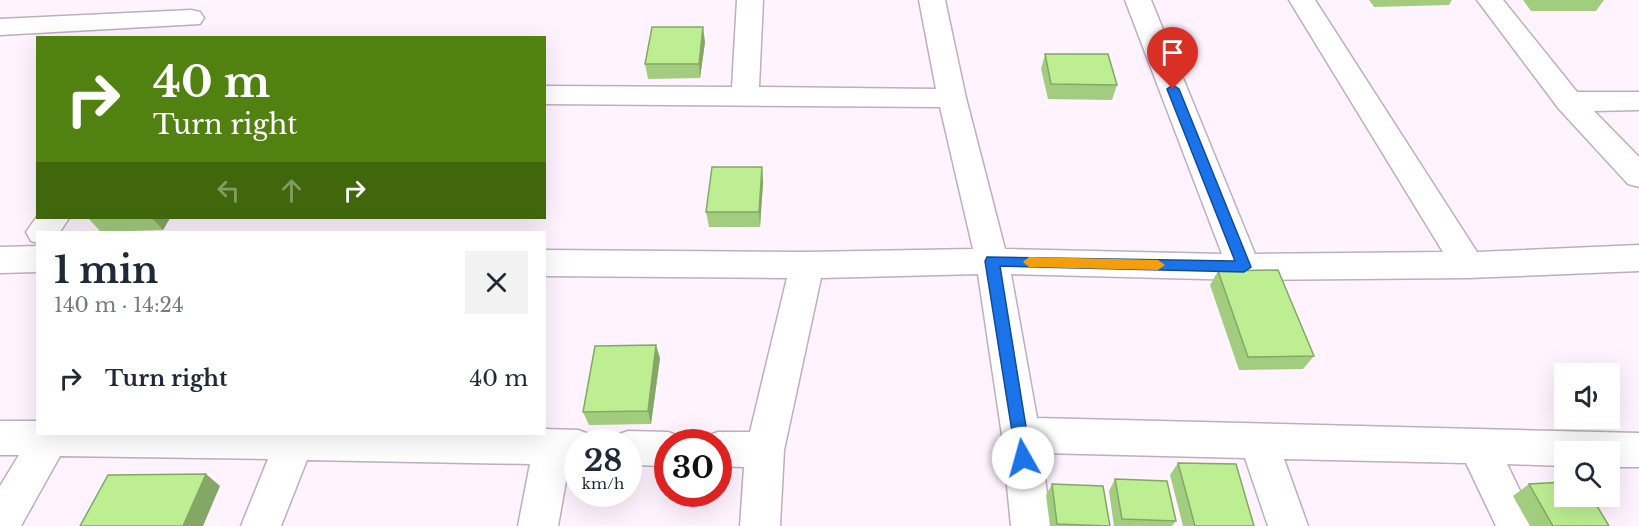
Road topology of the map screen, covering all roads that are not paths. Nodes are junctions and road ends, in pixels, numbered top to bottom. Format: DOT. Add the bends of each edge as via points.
graph roads {
  1 [pos="750,0"];
  2 [pos="932,0"];
  3 [pos="1138,0"];
  4 [pos="1302,0"];
  5 [pos="1490,0"];
  6 [pos="191,18"];
  7 [pos="0,27"];
  8 [pos="546,94"];
  9 [pos="745,96"];
  10 [pos="952,98"];
  11 [pos="1639,100"];
  12 [pos="1569,102"];
  13 [pos="1639,176"];
  14 [pos="52,219"];
  15 [pos="43,231"];
  16 [pos="1639,258"];
  17 [pos="992,261"];
  18 [pos="546,263"];
  19 [pos="807,265"];
  20 [pos="1468,265"];
  21 [pos="1244,267"];
  22 [pos="1021,435"];
  23 [pos="0,438"];
  24 [pos="49,440"];
  25 [pos="1258,440"];
  26 [pos="294,443"];
  27 [pos="564,447"];
  28 [pos="1478,447"];
  29 [pos="732,449"];
  30 [pos="564,450"];
  31 [pos="765,450"];
  32 [pos="1639,450"];
  33 [pos="0,523"];
  34 [pos="261,526"];
  35 [pos="538,526"];
  36 [pos="760,526"];
  37 [pos="1031,526"];
  38 [pos="1288,526"];
  39 [pos="1518,526"];
  1 -- 9 [label="street"];
  2 -- 10 [label="street"];
  3 -- 21 [label="street"];
  4 -- 20 [label="street"];
  5 -- 12 [label="street"];
  6 -- 7 [label="street"];
  8 -- 9 [label="street"];
  9 -- 10 [label="street"];
  10 -- 17 [label="street"];
  11 -- 12 [label="street"];
  12 -- 13 [label="street"];
  14 -- 15 [label="street"];
  16 -- 20 [label="street"];
  17 -- 19 [label="street"];
  17 -- 21 [label="street"];
  17 -- 22 [label="street"];
  18 -- 19 [label="street"];
  19 -- 31 [label="street"];
  20 -- 21 [label="street"];
  22 -- 25 [label="street"];
  22 -- 37 [label="street"];
  23 -- 24 [label="street"];
  24 -- 26 [label="street"];
  24 -- 33 [label="street"];
  25 -- 28 [label="street"];
  25 -- 38 [label="street"];
  26 -- 27 [label="street"];
  26 -- 34 [label="street"];
  28 -- 32 [label="street"];
  28 -- 39 [label="street"];
  29 -- 31 [label="street"];
  30 -- 35 [label="street"];
  31 -- 36 [label="street"];
}
